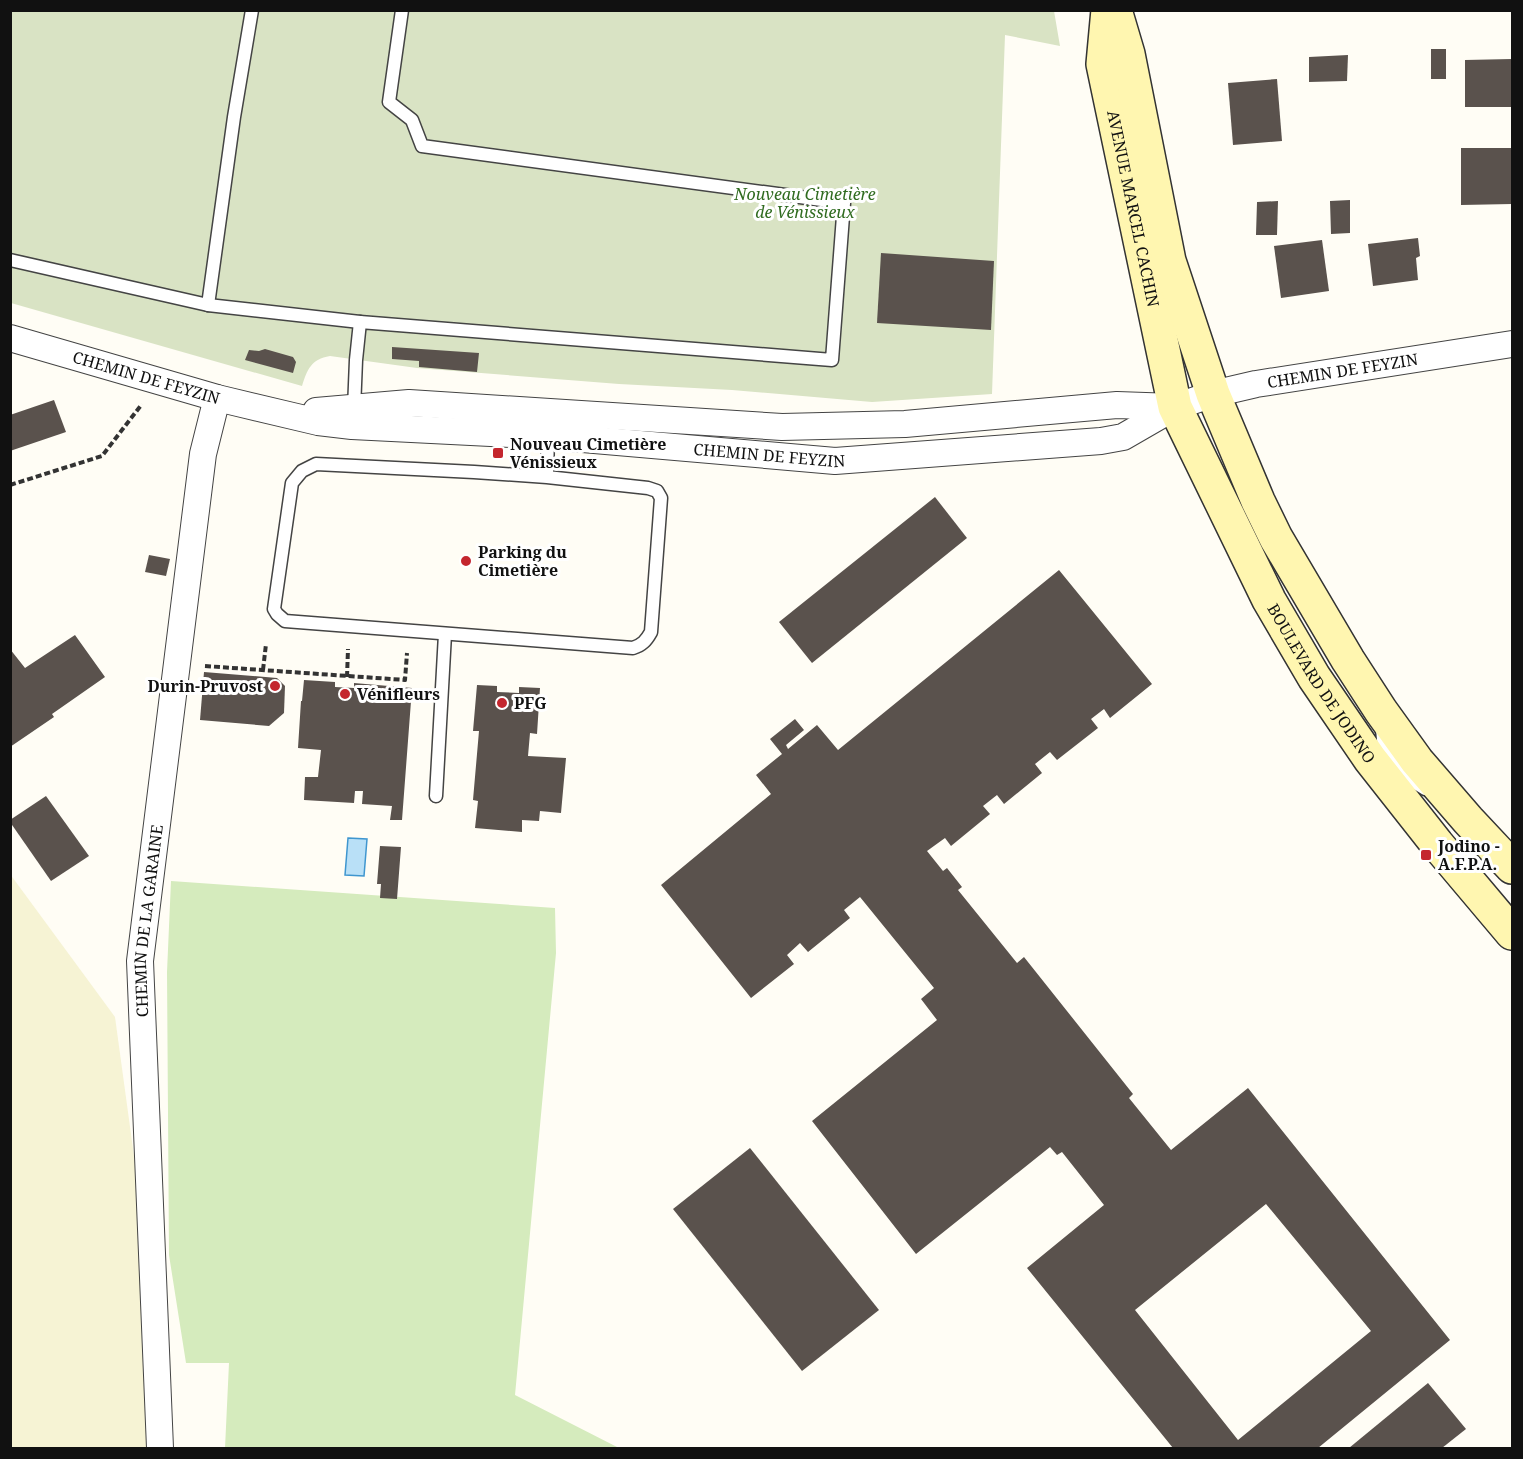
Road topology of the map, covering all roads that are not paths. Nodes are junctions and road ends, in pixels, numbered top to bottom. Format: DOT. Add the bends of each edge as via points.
graph roads {
  1 [pos="252,10"];
  2 [pos="402,10"];
  3 [pos="1108,10"];
  4 [pos="1115,10"];
  5 [pos="10,260"];
  6 [pos="208,305"];
  7 [pos="360,322"];
  8 [pos="10,338"];
  9 [pos="1512,344"];
  10 [pos="1213,394"];
  11 [pos="217,398"];
  12 [pos="1175,407"];
  13 [pos="353,416"];
  14 [pos="549,424"];
  15 [pos="547,477"];
  16 [pos="445,634"];
  17 [pos="1381,711"];
  18 [pos="1377,754"];
  19 [pos="436,796"];
  20 [pos="1468,820"];
  21 [pos="1512,867"];
  22 [pos="1512,933"];
  23 [pos="160,1449"];
  1 -- 6 [label="lane"];
  2 -- 7 [label="lane" via="389,102 412,120 422,146 844,203 832,360"];
  3 -- 12 [label="street, AVENUE MARCEL CACHIN" via="1103,64"];
  4 -- 10 [label="street, AVENUE MARCEL CACHIN" via="1128,54 1169,261"];
  5 -- 6 [label="lane"];
  6 -- 7 [label="lane"];
  7 -- 13 [label="lane"];
  8 -- 11 [label="street, CHEMIN DE FEYZIN"];
  9 -- 10 [label="street, CHEMIN DE FEYZIN"];
  10 -- 12 [label="street, CHEMIN DE FEYZIN"];
  10 -- 17 [label="street, BOULEVARD DE JODINO" via="1276,537"];
  11 -- 13 [label="street, CHEMIN DE FEYZIN" via="318,422"];
  11 -- 23 [label="street, CHEMIN DE LA GARAINE" via="203,454 140,961"];
  12 -- 14 [label="street, CHEMIN DE FEYZIN" via="1117,405 905,424"];
  12 -- 14 [label="street, CHEMIN DE FEYZIN" via="1123,436 1101,441 835,461"];
  12 -- 18 [label="street, BOULEVARD DE JODINO" via="1269,600 1314,677"];
  13 -- 14 [label="street, CHEMIN DE FEYZIN"];
  14 -- 15 [label="lane"];
  15 -- 16 [label="lane" via="657,491 661,498 651,632 647,640 633,648"];
  15 -- 16 [label="lane" via="316,464 302,471 292,483 274,609 277,614 285,621"];
  16 -- 19 [label="lane"];
  17 -- 18 [label="lane"];
  17 -- 20 [label="street, BOULEVARD DE JODINO"];
  18 -- 20 [label="lane" via="1431,793 1450,816"];
  18 -- 22 [label="street, BOULEVARD DE JODINO" via="1437,844"];
  20 -- 21 [label="street, BOULEVARD DE JODINO"];
}
